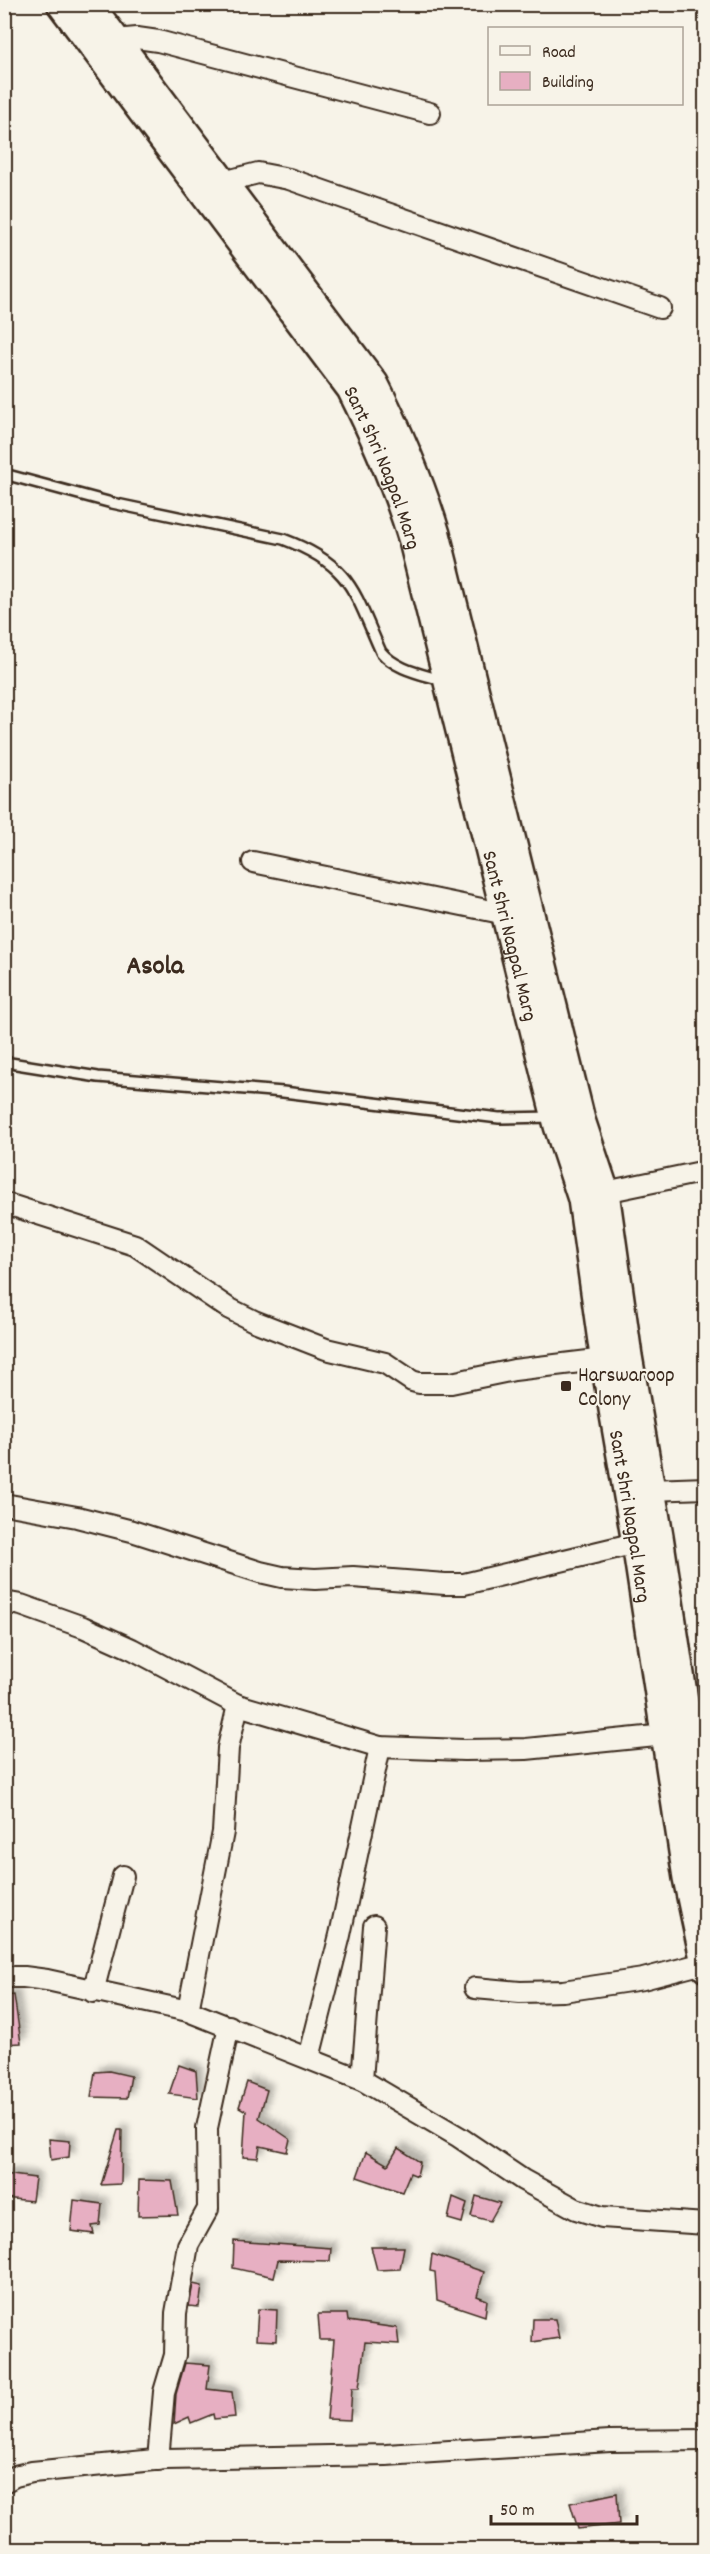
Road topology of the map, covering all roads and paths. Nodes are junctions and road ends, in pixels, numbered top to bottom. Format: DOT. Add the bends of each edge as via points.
graph roads {
  1 [pos="61,4"];
  2 [pos="89,4"];
  3 [pos="115,40"];
  4 [pos="430,113"];
  5 [pos="223,182"];
  6 [pos="660,309"];
  7 [pos="4,474"];
  8 [pos="449,683"];
  9 [pos="253,862"];
  10 [pos="506,914"];
  11 [pos="4,1062"];
  12 [pos="556,1117"];
  13 [pos="705,1171"];
  14 [pos="605,1192"];
  15 [pos="4,1203"];
  16 [pos="605,1359"];
  17 [pos="705,1488"];
  18 [pos="650,1490"];
  19 [pos="4,1504"];
  20 [pos="636,1543"];
  21 [pos="4,1602"];
  22 [pos="238,1705"];
  23 [pos="666,1735"];
  24 [pos="380,1747"];
  25 [pos="705,1845"];
  26 [pos="123,1876"];
  27 [pos="374,1926"];
  28 [pos="705,1965"];
  29 [pos="4,1977"];
  30 [pos="475,1988"];
  31 [pos="93,1992"];
  32 [pos="188,2012"];
  33 [pos="229,2026"];
  34 [pos="309,2058"];
  35 [pos="362,2080"];
  36 [pos="705,2224"];
  37 [pos="705,2440"];
  38 [pos="158,2460"];
  39 [pos="4,2482"];
  1 -- 8 [label="main road, Sant Shri Nagpal Marg" via="351,389 401,499"];
  2 -- 3 [label="main road, Sant Shri Nagpal Marg"];
  3 -- 4 [label="street" via="158,41"];
  3 -- 5 [label="main road, Sant Shri Nagpal Marg"];
  5 -- 6 [label="street" via="258,173 290,178"];
  5 -- 14 [label="main road, Sant Shri Nagpal Marg" via="374,383 401,435 424,493 581,1120"];
  7 -- 8 [label="lane" via="300,546 333,565 350,583 387,659"];
  8 -- 10 [label="main road, Sant Shri Nagpal Marg"];
  9 -- 10 [label="street"];
  10 -- 12 [label="main road, Sant Shri Nagpal Marg"];
  11 -- 12 [label="lane" via="98,1077 283,1092 499,1118"];
  12 -- 16 [label="main road, Sant Shri Nagpal Marg" via="582,1198"];
  13 -- 14 [label="street"];
  14 -- 18 [label="main road, Sant Shri Nagpal Marg"];
  15 -- 16 [label="street" via="135,1245 228,1308 254,1321 326,1349 385,1363 411,1381 451,1383 514,1370"];
  16 -- 20 [label="main road, Sant Shri Nagpal Marg"];
  17 -- 18 [label="street"];
  18 -- 25 [label="main road, Sant Shri Nagpal Marg"];
  19 -- 20 [label="street" via="132,1530 260,1572 297,1579 353,1577 464,1584"];
  20 -- 23 [label="main road, Sant Shri Nagpal Marg"];
  21 -- 22 [label="street" via="83,1627"];
  22 -- 24 [label="street"];
  22 -- 32 [label="street" via="228,1748 223,1832"];
  23 -- 24 [label="street" via="526,1749"];
  23 -- 28 [label="main road, Sant Shri Nagpal Marg" via="687,1878"];
  24 -- 34 [label="street"];
  26 -- 31 [label="street"];
  27 -- 35 [label="street"];
  28 -- 30 [label="street" via="563,1991"];
  29 -- 31 [label="street" via="47,1980"];
  31 -- 32 [label="street"];
  32 -- 33 [label="street"];
  33 -- 34 [label="street"];
  33 -- 38 [label="street" via="207,2128 208,2209 188,2244 176,2313 175,2355 164,2392"];
  34 -- 35 [label="street"];
  35 -- 36 [label="street" via="576,2210 602,2217"];
  37 -- 38 [label="street" via="610,2441 386,2455"];
  38 -- 39 [label="street" via="32,2472"];
}
